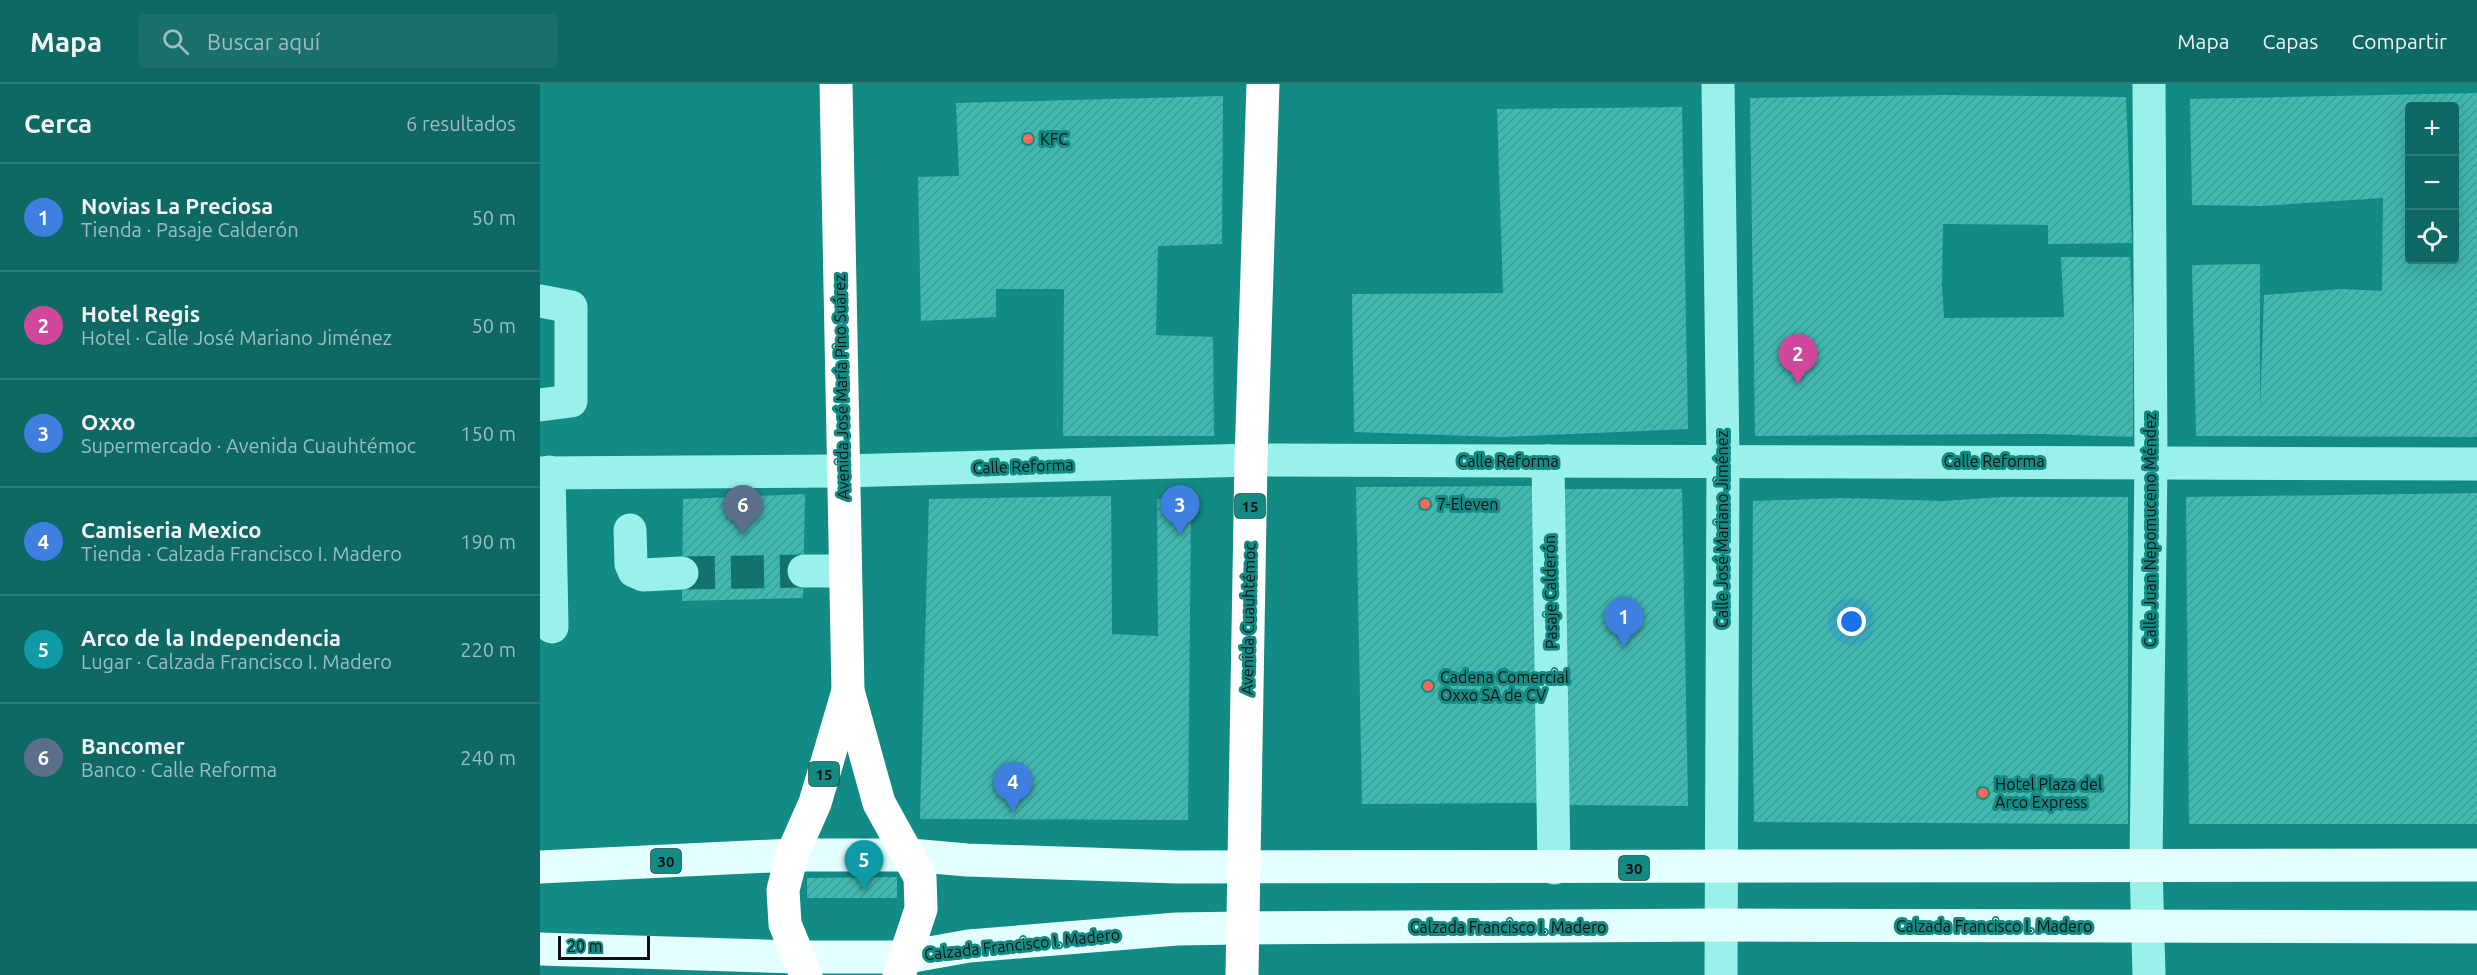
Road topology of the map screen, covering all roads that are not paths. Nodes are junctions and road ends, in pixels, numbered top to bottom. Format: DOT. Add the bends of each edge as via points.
graph roads {
  1 [pos="836,84"];
  2 [pos="1263,84"];
  3 [pos="1718,84"];
  4 [pos="2149,84"];
  5 [pos="540,301"];
  6 [pos="540,405"];
  7 [pos="1251,460"];
  8 [pos="1548,461"];
  9 [pos="1723,461"];
  10 [pos="2151,461"];
  11 [pos="2477,464"];
  12 [pos="842,471"];
  13 [pos="545,472"];
  14 [pos="630,530"];
  15 [pos="804,571"];
  16 [pos="844,571"];
  17 [pos="682,573"];
  18 [pos="552,627"];
  19 [pos="848,691"];
  20 [pos="792,855"];
  21 [pos="910,855"];
  22 [pos="2146,864"];
  23 [pos="2477,865"];
  24 [pos="540,867"];
  25 [pos="1243,867"];
  26 [pos="1554,867"];
  27 [pos="1720,868"];
  28 [pos="1721,925"];
  29 [pos="2149,926"];
  30 [pos="2477,927"];
  31 [pos="1242,928"];
  32 [pos="540,949"];
  33 [pos="802,966"];
  34 [pos="903,966"];
  35 [pos="1242,975"];
  36 [pos="1721,975"];
  37 [pos="2149,975"];
  1 -- 12 [label="highway, Avenida José María Pino Suárez / 15"];
  2 -- 7 [label="highway, Avenida Cuauhtémoc / 15"];
  3 -- 9 [label="street, Calle José Mariano Jiménez"];
  4 -- 10 [label="street, Calle Juan Nepomuceno Méndez"];
  5 -- 6 [label="street" via="571,307 571,318 570,401"];
  7 -- 8 [label="street, Calle Reforma"];
  7 -- 12 [label="street, Calle Reforma"];
  7 -- 25 [label="highway, Avenida Cuauhtémoc / 15"];
  8 -- 9 [label="street, Calle Reforma"];
  8 -- 26 [label="street, Pasaje Calderón"];
  9 -- 10 [label="street, Calle Reforma"];
  9 -- 27 [label="street, Calle José Mariano Jiménez"];
  10 -- 11 [label="street, Calle Reforma"];
  10 -- 22 [label="street, Calle Juan Nepomuceno Méndez"];
  12 -- 13 [label="street, Calle Reforma"];
  12 -- 16 [label="highway, Avenida José María Pino Suárez / 15"];
  13 -- 18 [label="street"];
  14 -- 17 [label="street" via="634,571 643,575"];
  15 -- 16 [label="street"];
  16 -- 19 [label="highway, Avenida José María Pino Suárez / 15"];
  19 -- 20 [label="highway, Avenida José María Pino Suárez / 15" via="815,803"];
  19 -- 21 [label="highway, Avenida José María Pino Suárez / 15" via="879,803"];
  20 -- 21 [label="main road, 30"];
  20 -- 24 [label="main road, 30"];
  20 -- 33 [label="highway, Avenida José María Pino Suárez / 15" via="783,890 785,924"];
  21 -- 25 [label="main road, 30" via="990,861"];
  21 -- 34 [label="highway, Avenida José María Pino Suárez / 15" via="920,877 921,909"];
  22 -- 23 [label="main road, 30"];
  22 -- 27 [label="main road, 30"];
  22 -- 29 [label="street, Calle Juan Nepomuceno Méndez"];
  25 -- 26 [label="main road, 30"];
  25 -- 31 [label="highway, Avenida Cuauhtémoc / 15"];
  26 -- 27 [label="main road, 30"];
  27 -- 28 [label="street, Calle José Mariano Jiménez"];
  28 -- 29 [label="main road, Calzada Francisco I. Madero"];
  28 -- 31 [label="main road, Calzada Francisco I. Madero"];
  28 -- 36 [label="street, Calle José Mariano Jiménez"];
  29 -- 30 [label="main road, Calzada Francisco I. Madero"];
  29 -- 37 [label="street, Calle Juan Nepomuceno Méndez"];
  31 -- 34 [label="main road, Calzada Francisco I. Madero" via="1177,928 980,945"];
  31 -- 35 [label="highway, Avenida Cuauhtémoc / 15"];
  32 -- 33 [label="main road, Calzada Francisco I. Madero"];
  33 -- 34 [label="main road, Calzada Francisco I. Madero"];
}
